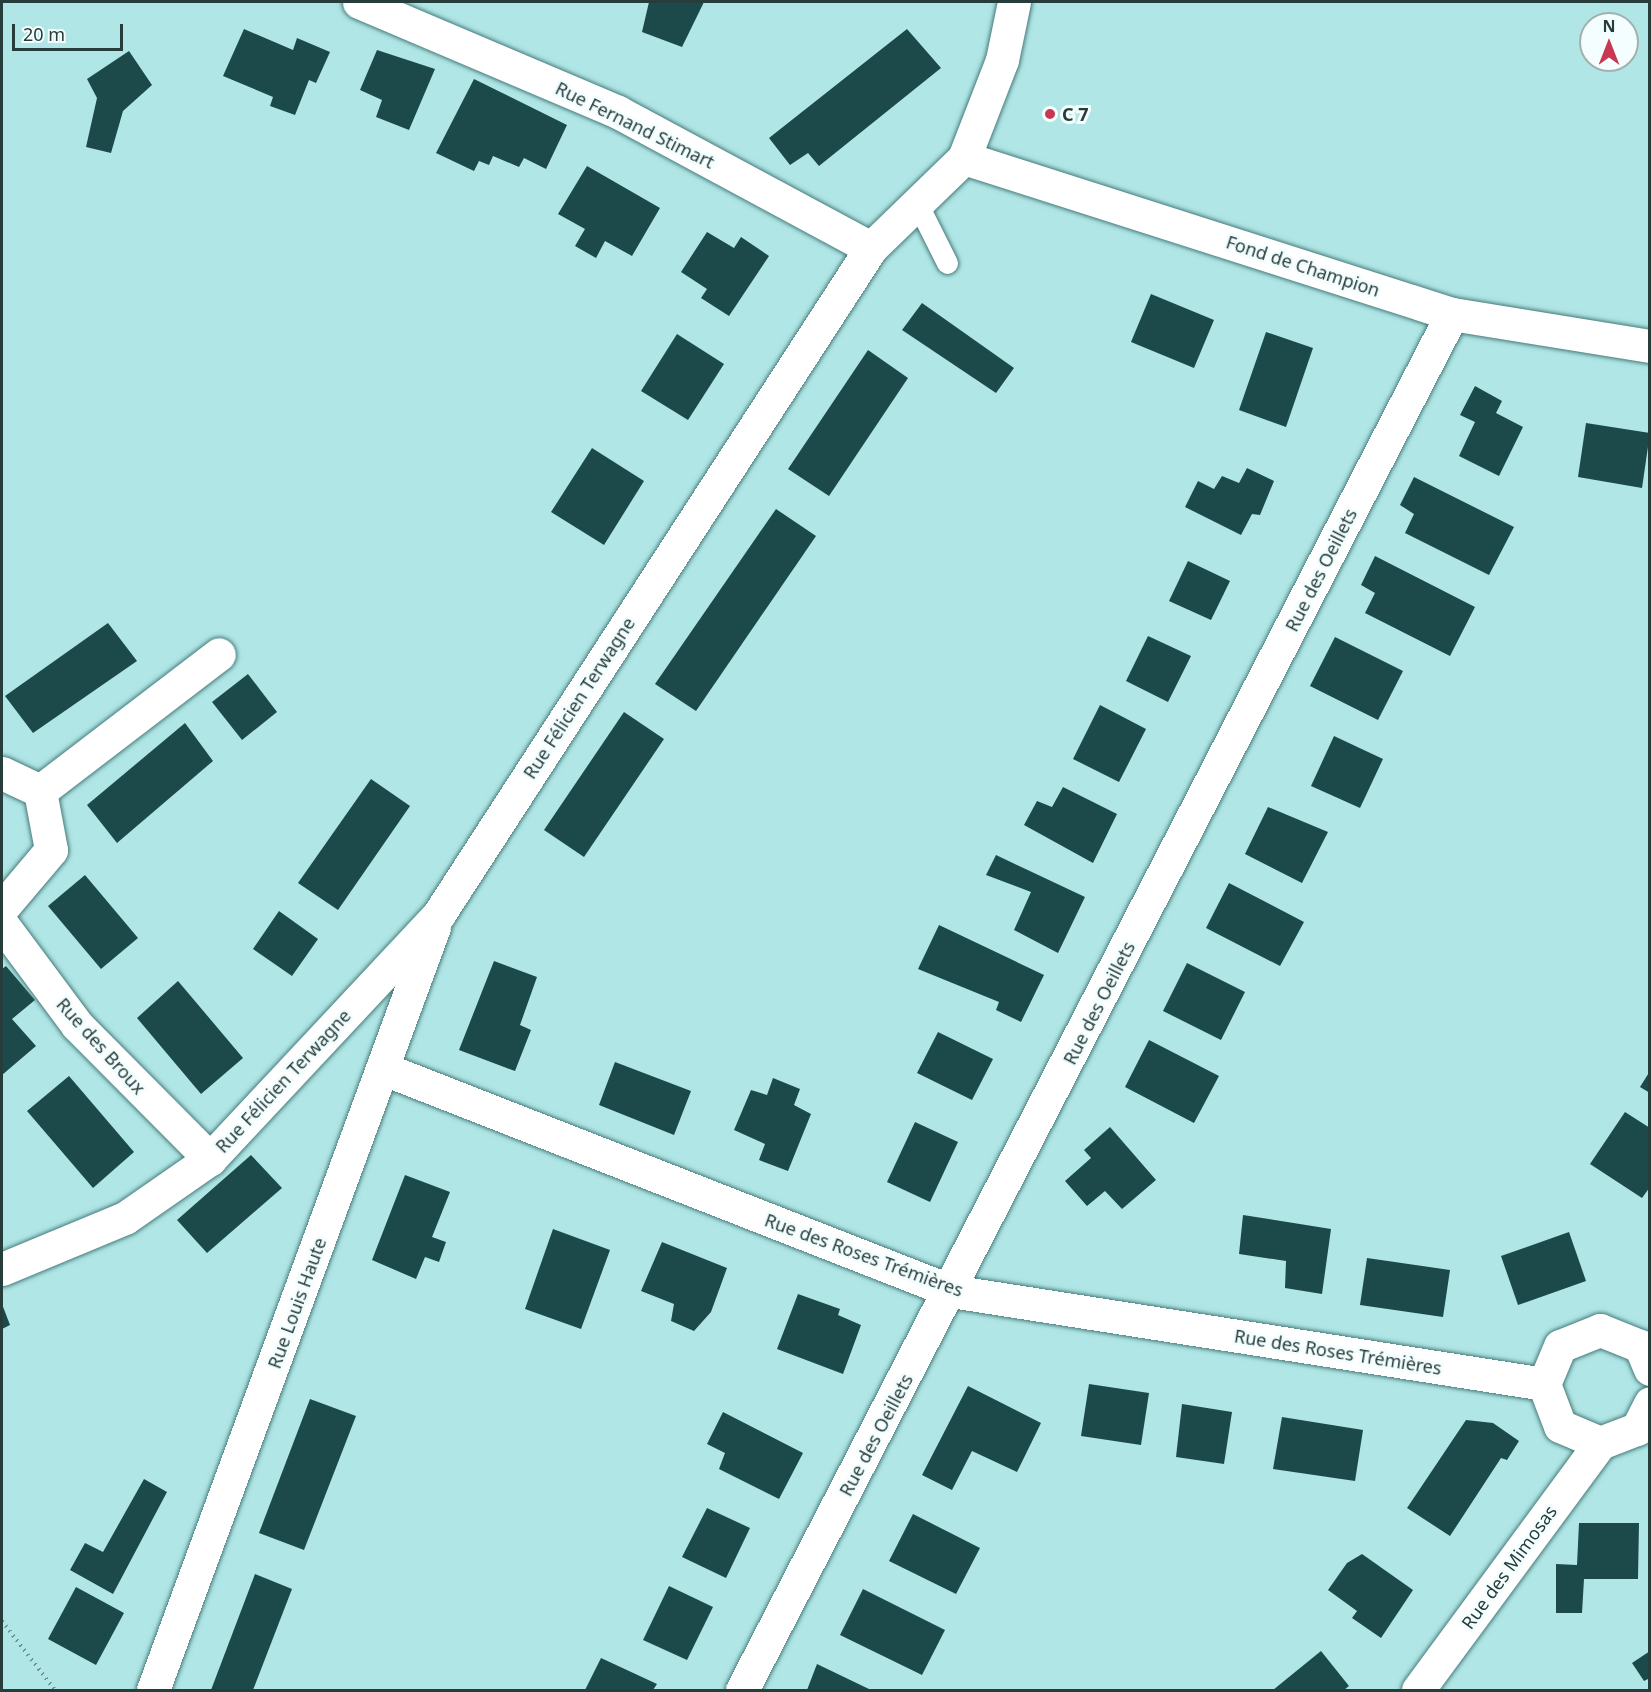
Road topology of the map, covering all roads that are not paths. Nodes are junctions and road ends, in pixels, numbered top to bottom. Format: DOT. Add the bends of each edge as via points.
graph roads {
  1 [pos="359,2"];
  2 [pos="1014,2"];
  3 [pos="964,158"];
  4 [pos="917,203"];
  5 [pos="871,248"];
  6 [pos="947,263"];
  7 [pos="1452,314"];
  8 [pos="1650,345"];
  9 [pos="219,654"];
  10 [pos="2,773"];
  11 [pos="40,791"];
  12 [pos="2,908"];
  13 [pos="439,914"];
  14 [pos="2,924"];
  15 [pos="384,1069"];
  16 [pos="210,1160"];
  17 [pos="2,1269"];
  18 [pos="951,1291"];
  19 [pos="1646,1349"];
  20 [pos="1544,1384"];
  21 [pos="1646,1427"];
  22 [pos="1600,1443"];
  23 [pos="153,1690"];
  24 [pos="742,1690"];
  25 [pos="1418,1690"];
  1 -- 5 [label="street, Rue Fernand Stimart" via="618,112"];
  2 -- 3 [label="street, Rue Félicien Terwagne" via="1002,60"];
  3 -- 4 [label="street, Rue Félicien Terwagne"];
  3 -- 7 [label="street, Fond de Champion"];
  4 -- 5 [label="street, Rue Félicien Terwagne"];
  4 -- 6 [label="lane"];
  5 -- 13 [label="street, Rue Félicien Terwagne"];
  7 -- 8 [label="street, Fond de Champion"];
  7 -- 18 [label="street, Rue des Oeillets"];
  9 -- 11 [label="street"];
  10 -- 11 [label="street"];
  11 -- 12 [label="street" via="51,850"];
  13 -- 15 [label="street, Rue Louis Haute"];
  13 -- 16 [label="street, Rue Félicien Terwagne"];
  14 -- 16 [label="street, Rue des Broux" via="77,1025"];
  15 -- 18 [label="street, Rue des Roses Trémières"];
  15 -- 23 [label="street, Rue Louis Haute"];
  16 -- 17 [label="street, Rue Félicien Terwagne" via="125,1218"];
  18 -- 20 [label="street, Rue des Roses Trémières"];
  18 -- 24 [label="street, Rue des Oeillets"];
  19 -- 20 [label="street" via="1600,1330 1560,1346"];
  20 -- 22 [label="street" via="1560,1426"];
  21 -- 22 [label="street"];
  22 -- 25 [label="street, Rue des Mimosas"];
}
